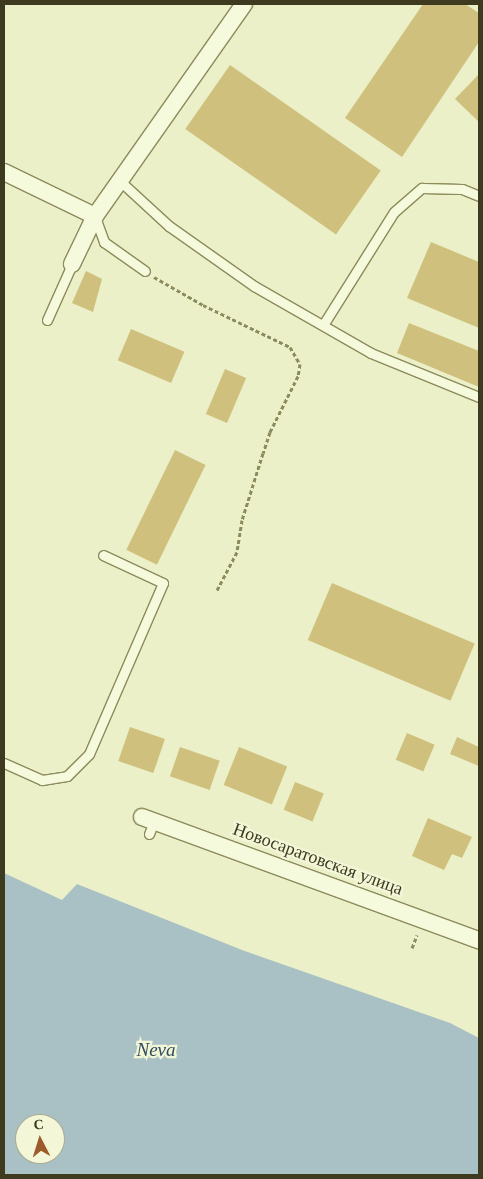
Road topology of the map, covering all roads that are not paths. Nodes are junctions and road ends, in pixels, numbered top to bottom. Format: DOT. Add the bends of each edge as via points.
graph roads {
  1 [pos="244,4"];
  2 [pos="4,172"];
  3 [pos="120,181"];
  4 [pos="479,196"];
  5 [pos="95,216"];
  6 [pos="72,264"];
  7 [pos="145,272"];
  8 [pos="46,320"];
  9 [pos="323,325"];
  10 [pos="479,397"];
  11 [pos="103,555"];
  12 [pos="4,762"];
  13 [pos="148,824"];
  14 [pos="479,940"];
  1 -- 3 [label="street"];
  2 -- 5 [label="street"];
  3 -- 5 [label="street"];
  3 -- 9 [label="lane" via="169,226 254,286"];
  4 -- 9 [label="lane" via="462,189 422,188 394,212"];
  5 -- 6 [label="street"];
  5 -- 7 [label="lane" via="104,242"];
  6 -- 8 [label="lane"];
  9 -- 10 [label="lane" via="371,353"];
  11 -- 12 [label="lane" via="162,582 89,754 66,776 42,780"];
  13 -- 14 [label="street, Новосаратовская улица"];
}
